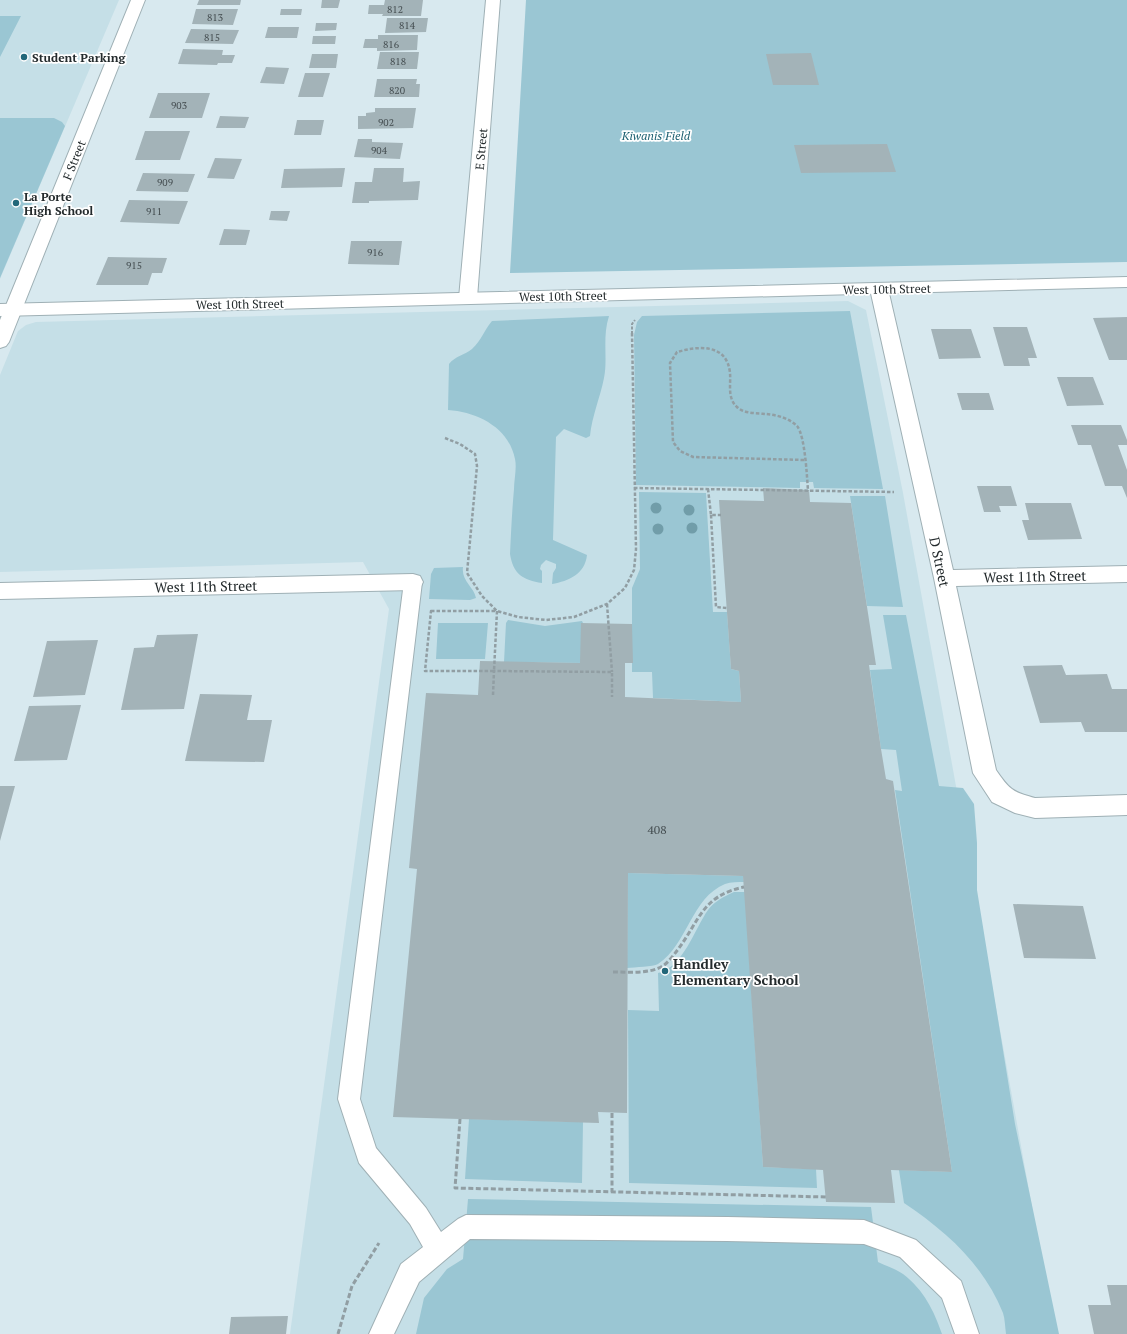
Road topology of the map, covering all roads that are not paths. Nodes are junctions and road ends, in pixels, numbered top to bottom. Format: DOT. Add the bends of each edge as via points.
graph roads {
  1 [pos="138,0"];
  2 [pos="494,0"];
  3 [pos="1127,282"];
  4 [pos="879,289"];
  5 [pos="468,298"];
  6 [pos="7,310"];
  7 [pos="0,342"];
  8 [pos="1127,574"];
  9 [pos="944,578"];
  10 [pos="412,582"];
  11 [pos="0,590"];
  12 [pos="1127,805"];
  13 [pos="438,1250"];
  14 [pos="381,1334"];
  15 [pos="967,1334"];
  1 -- 6 [label="street, F Street"];
  2 -- 5 [label="street, E Street"];
  3 -- 4 [label="street, West 10th Street"];
  4 -- 5 [label="street, West 10th Street"];
  4 -- 9 [label="street, D Street"];
  5 -- 6 [label="street, West 10th Street"];
  6 -- 7 [label="street, F Street"];
  8 -- 9 [label="street, West 11th Street"];
  9 -- 12 [label="street, D Street" via="985,773 1000,795 1015,803 1035,808"];
  10 -- 11 [label="street, West 11th Street"];
  10 -- 13 [label="lane" via="349,1099 367,1155 418,1216"];
  13 -- 14 [label="lane" via="410,1273"];
  13 -- 15 [label="lane" via="466,1227 864,1232 908,1248 952,1290"];
}
